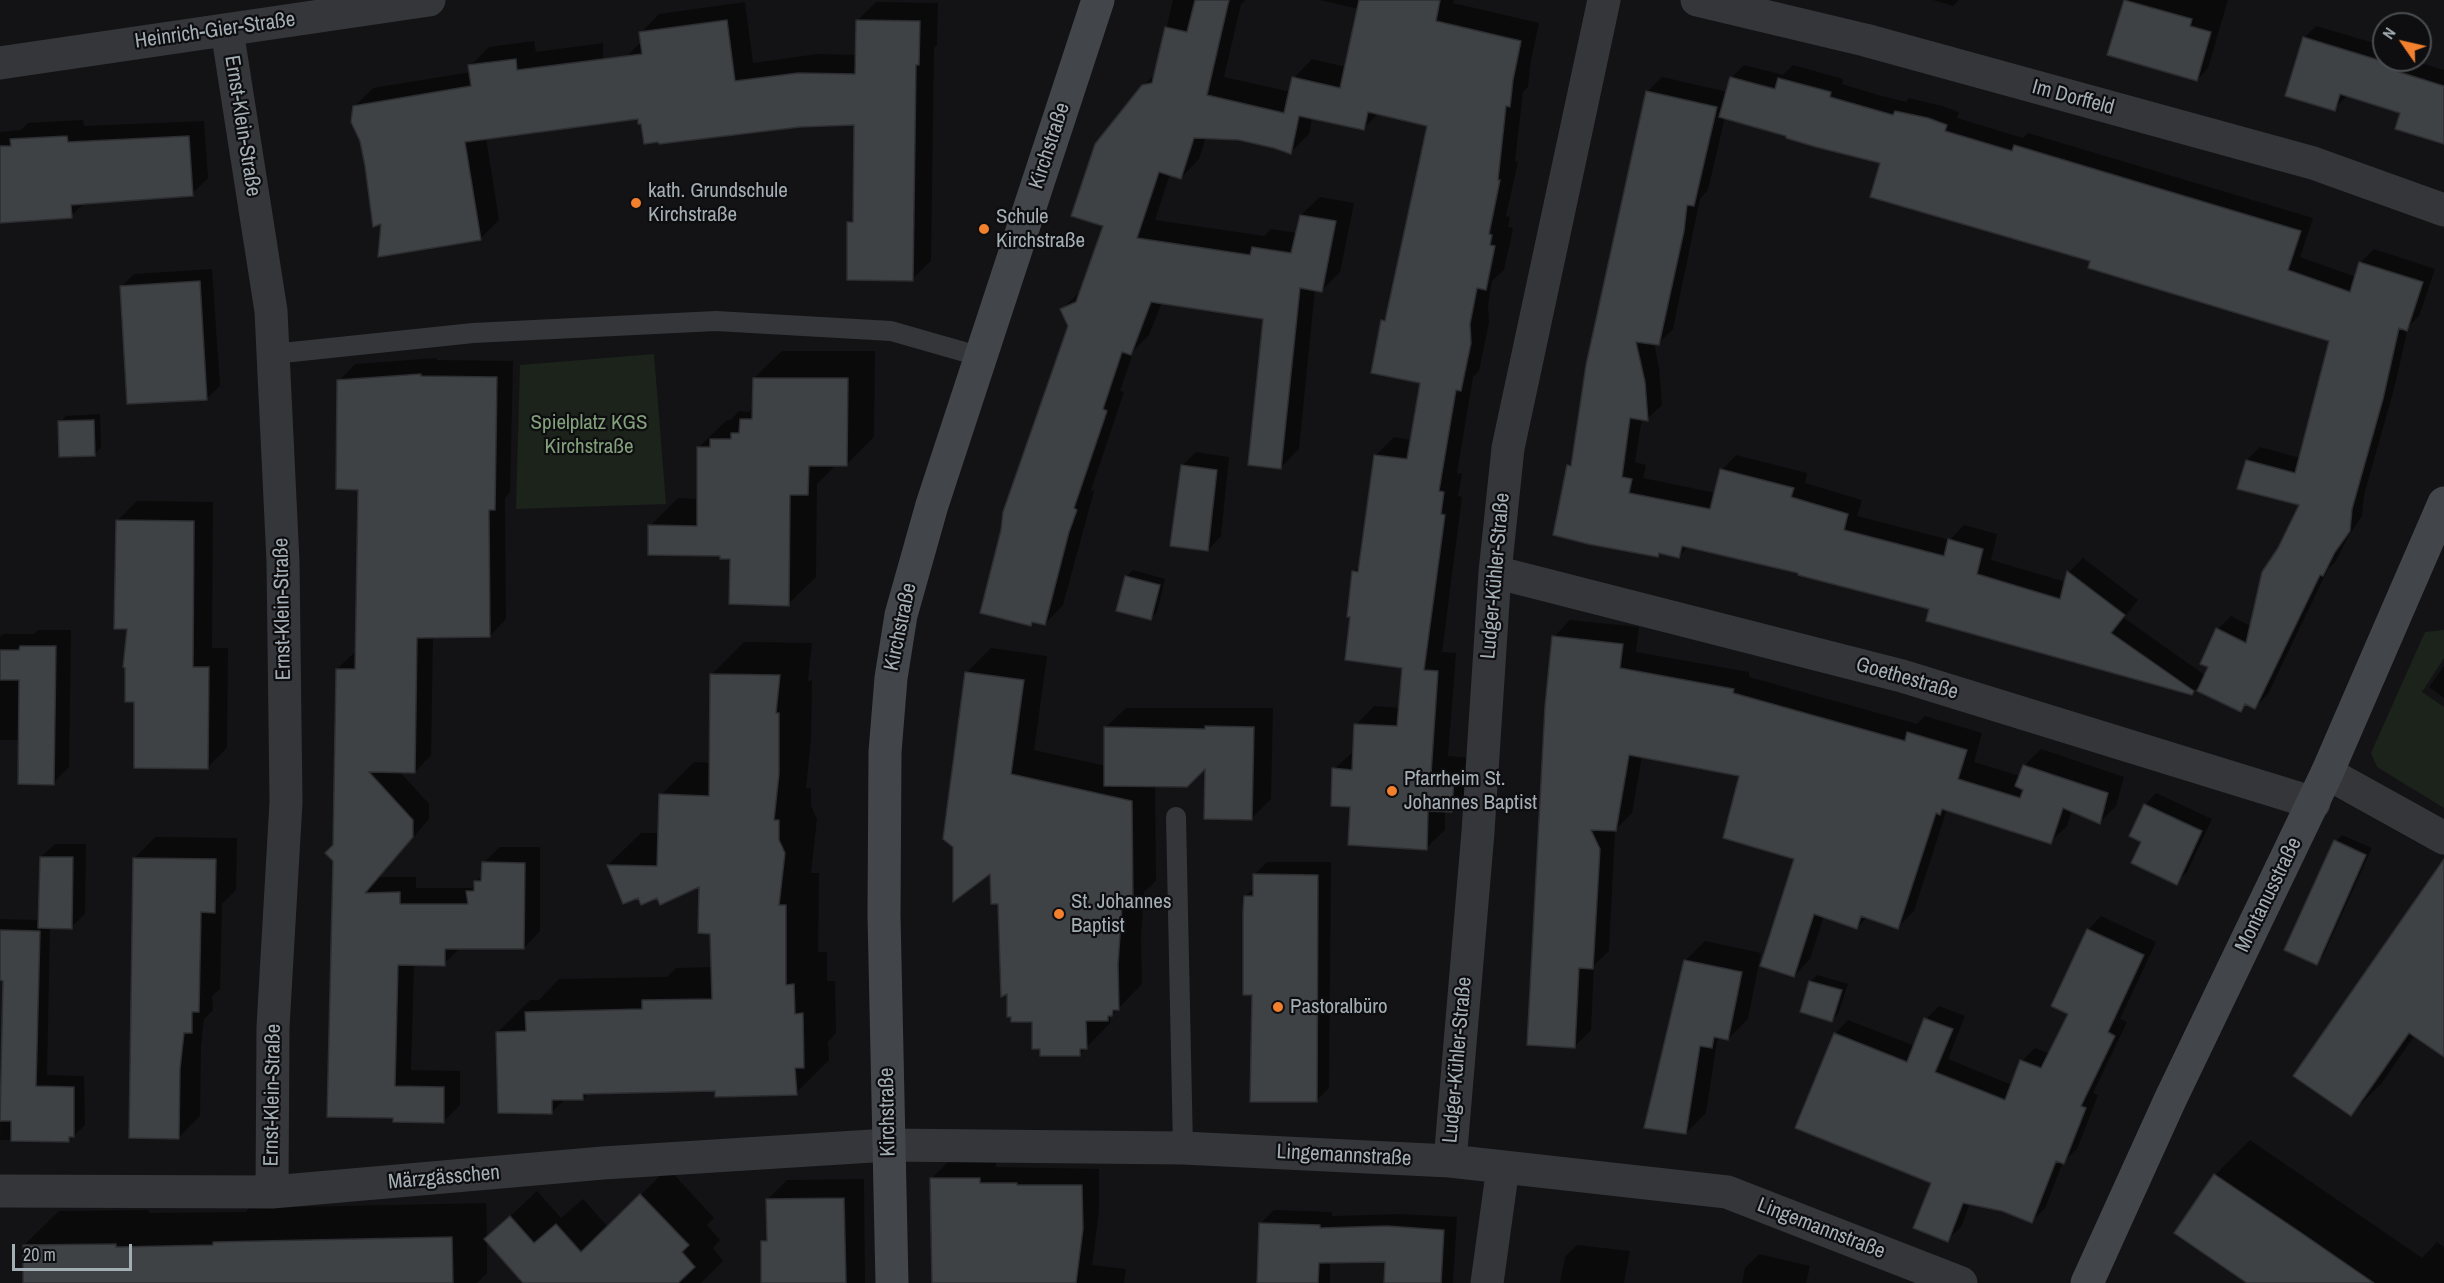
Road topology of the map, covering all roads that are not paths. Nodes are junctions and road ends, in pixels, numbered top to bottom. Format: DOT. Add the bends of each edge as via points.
graph roads {
  1 [pos="429,0"];
  2 [pos="1098,0"];
  3 [pos="1604,0"];
  4 [pos="1697,0"];
  5 [pos="227,30"];
  6 [pos="0,63"];
  7 [pos="2444,210"];
  8 [pos="273,354"];
  9 [pos="982,357"];
  10 [pos="2444,503"];
  11 [pos="1495,572"];
  12 [pos="2327,773"];
  13 [pos="2314,803"];
  14 [pos="1176,817"];
  15 [pos="2444,838"];
  16 [pos="888,1145"];
  17 [pos="1183,1148"];
  18 [pos="1450,1161"];
  19 [pos="1503,1167"];
  20 [pos="0,1191"];
  21 [pos="272,1192"];
  22 [pos="892,1283"];
  23 [pos="1487,1283"];
  24 [pos="1960,1283"];
  25 [pos="2087,1283"];
  1 -- 5 [label="street, Heinrich-Gier-Straße"];
  2 -- 9 [label="street, Kirchstraße"];
  3 -- 11 [label="street, Ludger-Kühler-Straße" via="1508,448"];
  4 -- 7 [label="street, Im Dorffeld" via="1865,40 2313,163"];
  5 -- 6 [label="street, Heinrich-Gier-Straße"];
  5 -- 8 [label="street, Ernst-Klein-Straße" via="271,311"];
  8 -- 9 [label="lane" via="473,333 716,321 891,331"];
  8 -- 21 [label="street, Ernst-Klein-Straße" via="283,562 286,802 273,1028"];
  9 -- 16 [label="street, Kirchstraße" via="932,505 901,615 891,678 885,752 884,904"];
  10 -- 12 [label="street, Montanusstraße"];
  11 -- 13 [label="street, Goethestraße" via="1902,676"];
  11 -- 18 [label="street, Ludger-Kühler-Straße"];
  12 -- 13 [label="street, Montanusstraße"];
  12 -- 15 [label="street"];
  13 -- 25 [label="street, Montanusstraße" via="2170,1100"];
  14 -- 17 [label="lane"];
  16 -- 17 [label="street, Lingemannstraße"];
  16 -- 21 [label="street, Märzgässchen" via="614,1162"];
  16 -- 22 [label="street, Kirchstraße"];
  17 -- 18 [label="street, Lingemannstraße"];
  18 -- 19 [label="street, Lingemannstraße"];
  19 -- 23 [label="street"];
  19 -- 24 [label="street, Lingemannstraße" via="1727,1192"];
  20 -- 21 [label="street, Märzgässchen"];
}
